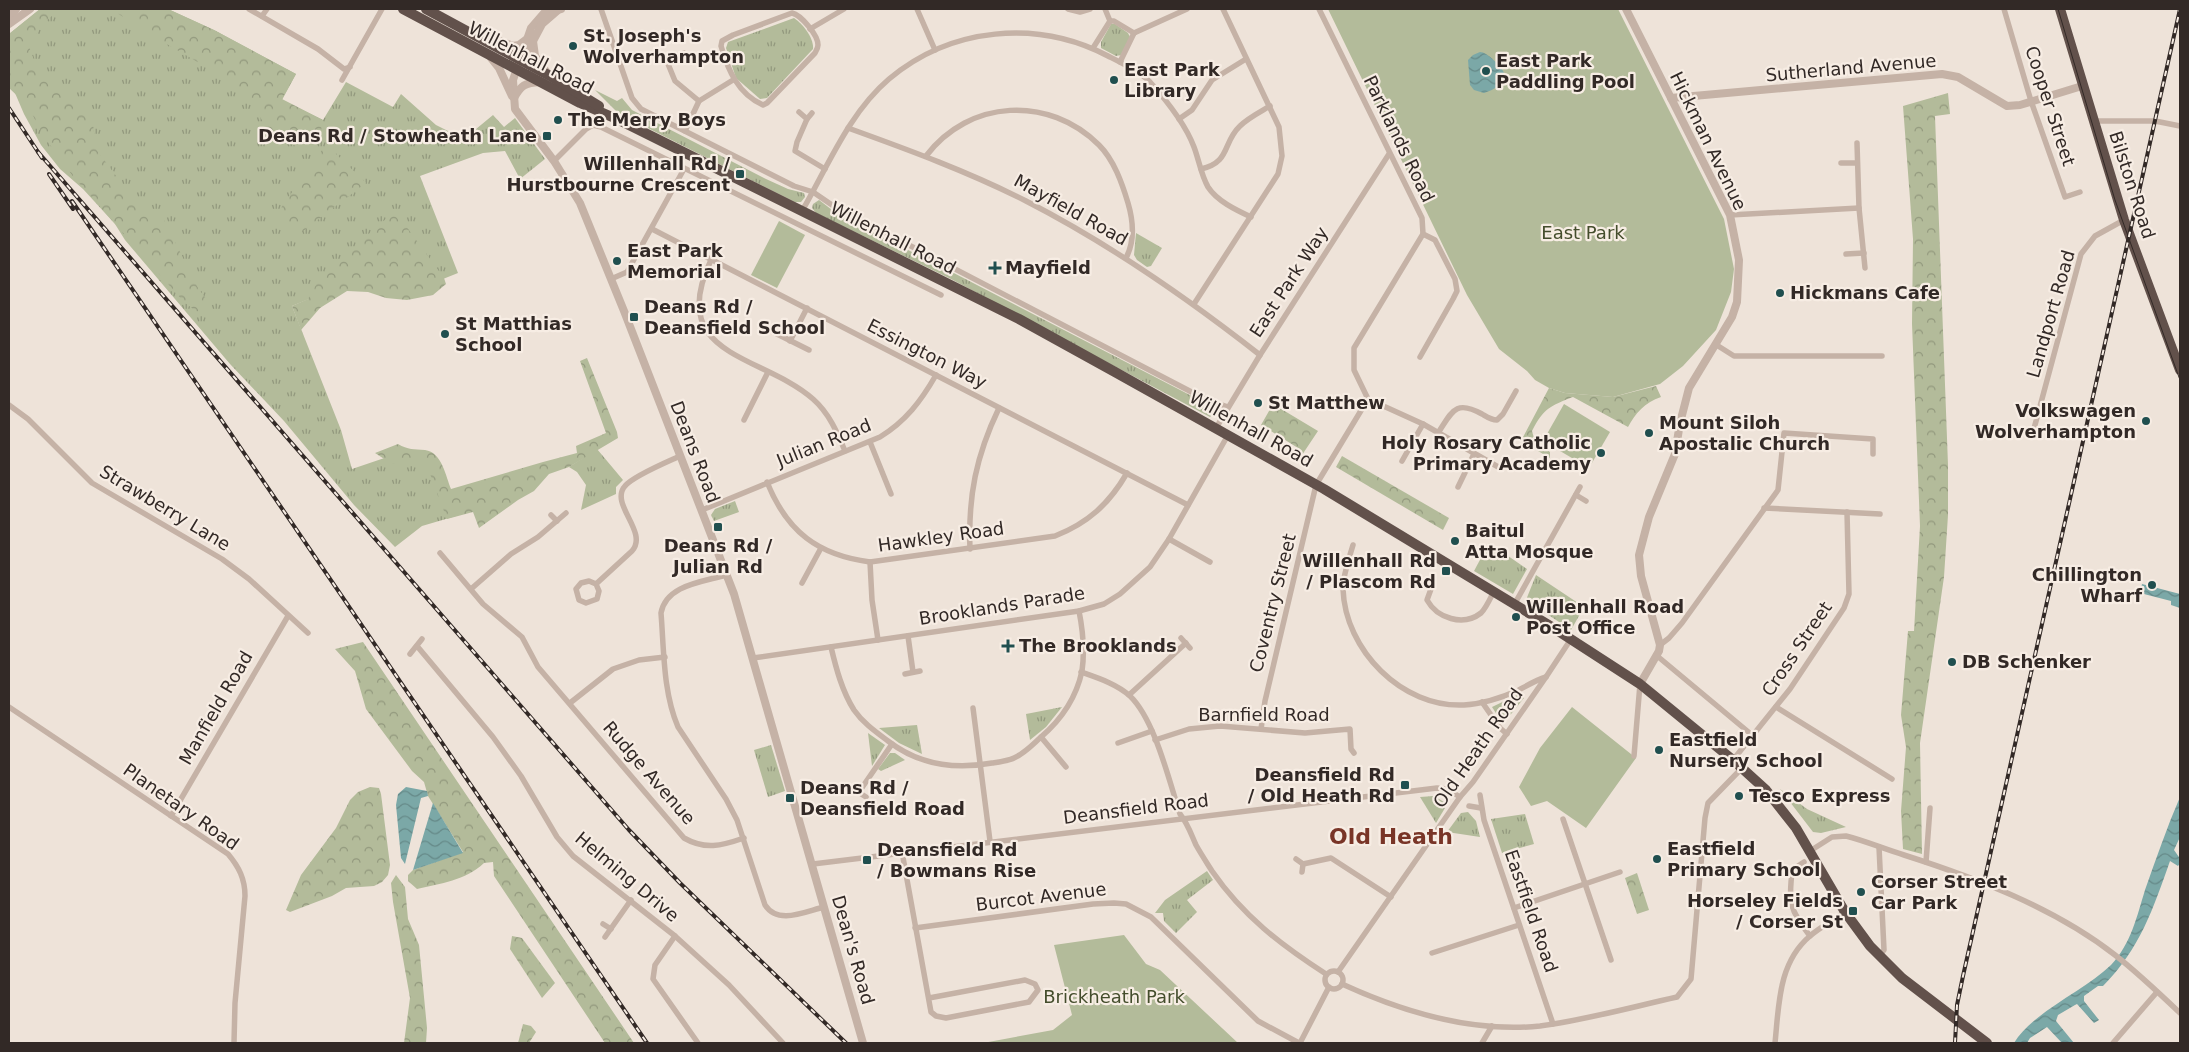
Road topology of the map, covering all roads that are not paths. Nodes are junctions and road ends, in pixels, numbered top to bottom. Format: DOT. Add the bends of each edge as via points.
graph roads {
  1 [pos="16,9"];
  2 [pos="30,9"];
  3 [pos="249,9"];
  4 [pos="267,9"];
  5 [pos="382,9"];
  6 [pos="403,9"];
  7 [pos="426,9"];
  8 [pos="560,9"];
  9 [pos="601,9"];
  10 [pos="844,9"];
  11 [pos="917,9"];
  12 [pos="1068,9"];
  13 [pos="1090,9"];
  14 [pos="1106,9"];
  15 [pos="1187,9"];
  16 [pos="1223,9"];
  17 [pos="1318,9"];
  18 [pos="1626,9"];
  19 [pos="2004,9"];
  20 [pos="2060,9"];
  21 [pos="543,11"];
  22 [pos="9,16"];
  23 [pos="262,16"];
  24 [pos="1110,21"];
  25 [pos="9,24"];
  26 [pos="455,25"];
  27 [pos="810,29"];
  28 [pos="1134,33"];
  29 [pos="530,40"];
  30 [pos="1093,48"];
  31 [pos="935,50"];
  32 [pos="684,53"];
  33 [pos="488,55"];
  34 [pos="1246,59"];
  35 [pos="1120,62"];
  36 [pos="518,66"];
  37 [pos="350,67"];
  38 [pos="546,79"];
  39 [pos="342,80"];
  40 [pos="733,80"];
  41 [pos="2082,86"];
  42 [pos="1671,98"];
  43 [pos="514,100"];
  44 [pos="700,101"];
  45 [pos="2031,101"];
  46 [pos="1270,106"];
  47 [pos="799,112"];
  48 [pos="812,113"];
  49 [pos="807,119"];
  50 [pos="1179,119"];
  51 [pos="2093,121"];
  52 [pos="2180,126"];
  53 [pos="848,128"];
  54 [pos="685,131"];
  55 [pos="1857,143"];
  56 [pos="1389,154"];
  57 [pos="926,156"];
  58 [pos="554,161"];
  59 [pos="1857,162"];
  60 [pos="1841,163"];
  61 [pos="684,169"];
  62 [pos="826,169"];
  63 [pos="1201,169"];
  64 [pos="813,192"];
  65 [pos="2080,192"];
  66 [pos="1859,208"];
  67 [pos="802,211"];
  68 [pos="1730,215"];
  69 [pos="1251,217"];
  70 [pos="2124,220"];
  71 [pos="652,229"];
  72 [pos="1423,234"];
  73 [pos="1864,253"];
  74 [pos="1846,254"];
  75 [pos="1126,258"];
  76 [pos="711,260"];
  77 [pos="1865,268"];
  78 [pos="924,272"];
  79 [pos="611,279"];
  80 [pos="919,284"];
  81 [pos="941,295"];
  82 [pos="1194,304"];
  83 [pos="807,308"];
  84 [pos="773,332"];
  85 [pos="790,341"];
  86 [pos="1715,344"];
  87 [pos="809,350"];
  88 [pos="1260,355"];
  89 [pos="1882,356"];
  90 [pos="1420,357"];
  91 [pos="2180,370"];
  92 [pos="768,372"];
  93 [pos="936,375"];
  94 [pos="1516,391"];
  95 [pos="1368,398"];
  96 [pos="9,405"];
  97 [pos="1228,407"];
  98 [pos="999,408"];
  99 [pos="744,420"];
  100 [pos="1423,424"];
  101 [pos="1216,428"];
  102 [pos="1438,434"];
  103 [pos="1228,435"];
  104 [pos="2032,436"];
  105 [pos="870,442"];
  106 [pos="845,451"];
  107 [pos="1474,454"];
  108 [pos="1873,454"];
  109 [pos="680,456"];
  110 [pos="1402,461"];
  111 [pos="1500,468"];
  112 [pos="1126,473"];
  113 [pos="767,482"];
  114 [pos="1316,485"];
  115 [pos="1458,487"];
  116 [pos="1580,487"];
  117 [pos="891,494"];
  118 [pos="1576,495"];
  119 [pos="1586,501"];
  120 [pos="1188,505"];
  121 [pos="1764,508"];
  122 [pos="702,510"];
  123 [pos="1847,512"];
  124 [pos="566,513"];
  125 [pos="1880,514"];
  126 [pos="551,515"];
  127 [pos="557,521"];
  128 [pos="1169,539"];
  129 [pos="1353,545"];
  130 [pos="821,548"];
  131 [pos="970,549"];
  132 [pos="440,553"];
  133 [pos="870,562"];
  134 [pos="1210,562"];
  135 [pos="726,574"];
  136 [pos="802,583"];
  137 [pos="596,584"];
  138 [pos="471,589"];
  139 [pos="1431,589"];
  140 [pos="1493,593"];
  141 [pos="1514,604"];
  142 [pos="1079,611"];
  143 [pos="288,616"];
  144 [pos="308,633"];
  145 [pos="908,636"];
  146 [pos="1181,638"];
  147 [pos="422,639"];
  148 [pos="1571,639"];
  149 [pos="878,640"];
  150 [pos="1660,645"];
  151 [pos="417,646"];
  152 [pos="831,647"];
  153 [pos="410,654"];
  154 [pos="1656,655"];
  155 [pos="665,657"];
  156 [pos="753,658"];
  157 [pos="920,671"];
  158 [pos="913,672"];
  159 [pos="1082,672"];
  160 [pos="905,674"];
  161 [pos="1546,678"];
  162 [pos="1640,684"];
  163 [pos="1130,696"];
  164 [pos="1482,702"];
  165 [pos="570,704"];
  166 [pos="9,707"];
  167 [pos="1776,707"];
  168 [pos="973,708"];
  169 [pos="1260,729"];
  170 [pos="1152,731"];
  171 [pos="1507,734"];
  172 [pos="1752,735"];
  173 [pos="1041,737"];
  174 [pos="1155,740"];
  175 [pos="892,744"];
  176 [pos="1118,744"];
  177 [pos="1354,753"];
  178 [pos="1634,756"];
  179 [pos="1733,760"];
  180 [pos="980,765"];
  181 [pos="1066,767"];
  182 [pos="1742,768"];
  183 [pos="1892,779"];
  184 [pos="852,788"];
  185 [pos="860,792"];
  186 [pos="1480,795"];
  187 [pos="866,797"];
  188 [pos="1460,797"];
  189 [pos="1469,806"];
  190 [pos="1481,808"];
  191 [pos="1930,808"];
  192 [pos="171,816"];
  193 [pos="1183,818"];
  194 [pos="1563,819"];
  195 [pos="744,838"];
  196 [pos="990,841"];
  197 [pos="1879,847"];
  198 [pos="1810,850"];
  199 [pos="902,852"];
  200 [pos="1296,859"];
  201 [pos="1804,862"];
  202 [pos="1926,862"];
  203 [pos="813,864"];
  204 [pos="1303,864"];
  205 [pos="1302,872"];
  206 [pos="1620,872"];
  207 [pos="1584,883"];
  208 [pos="1391,897"];
  209 [pos="631,900"];
  210 [pos="824,907"];
  211 [pos="1514,908"];
  212 [pos="1845,912"];
  213 [pos="603,924"];
  214 [pos="1519,925"];
  215 [pos="916,928"];
  216 [pos="611,929"];
  217 [pos="675,936"];
  218 [pos="1810,936"];
  219 [pos="605,937"];
  220 [pos="1432,953"];
  221 [pos="1879,956"];
  222 [pos="1611,960"];
  223 [pos="1338,972"];
  224 [pos="1326,974"];
  225 [pos="1342,984"];
  226 [pos="1329,987"];
  227 [pos="2157,992"];
  228 [pos="929,998"];
  229 [pos="2180,1013"];
  230 [pos="1553,1024"];
  231 [pos="1492,1026"];
  232 [pos="234,1043"];
  233 [pos="698,1043"];
  234 [pos="783,1043"];
  235 [pos="863,1043"];
  236 [pos="1300,1043"];
  237 [pos="1482,1043"];
  238 [pos="1775,1043"];
  239 [pos="1987,1043"];
  240 [pos="2113,1043"];
  1 -- 22 [label="street"];
  2 -- 25 [label="street"];
  3 -- 23 [label="street"];
  4 -- 23 [label="street"];
  5 -- 37 [label="street"];
  6 -- 33 [label="highway, Willenhall Road"];
  7 -- 26 [label="highway, Willenhall Road"];
  8 -- 21 [label="street"];
  8 -- 29 [label="street" via="542,24"];
  9 -- 54 [label="street, Willenhall Road" via="634,102 641,109"];
  10 -- 27 [label="street"];
  11 -- 31 [label="street"];
  12 -- 13 [label="street" via="1080,12"];
  14 -- 24 [label="street"];
  15 -- 28 [label="street"];
  16 -- 34 [label="street"];
  17 -- 56 [label="street, Parklands Road"];
  18 -- 42 [label="street, Hickman Avenue"];
  19 -- 45 [label="street, Cooper Street"];
  20 -- 41 [label="highway, Bilston Road"];
  21 -- 29 [label="street" via="534,22"];
  23 -- 37 [label="street" via="318,49 344,69"];
  24 -- 28 [label="street"];
  24 -- 30 [label="street"];
  26 -- 29 [label="street" via="512,46"];
  26 -- 36 [label="highway, Willenhall Road"];
  27 -- 40 [label="street" via="818,46 815,53 767,103 757,103"];
  27 -- 40 [label="street" via="799,14 792,13 725,38 721,46"];
  28 -- 35 [label="street"];
  29 -- 36 [label="street, Deans Road"];
  29 -- 38 [label="street"];
  30 -- 31 [label="street" via="1061,38 1022,32 987,34"];
  30 -- 35 [label="street"];
  31 -- 53 [label="street" via="889,80"];
  32 -- 44 [label="street" via="666,59 672,77"];
  33 -- 36 [label="highway, Willenhall Road"];
  33 -- 43 [label="street" via="500,68"];
  34 -- 46 [label="street"];
  34 -- 50 [label="street" via="1212,80 1192,110"];
  35 -- 50 [label="street" via="1148,80"];
  36 -- 38 [label="highway, Willenhall Road"];
  36 -- 43 [label="street, Deans Road" via="513,80"];
  37 -- 39 [label="street"];
  38 -- 43 [label="street" via="521,86"];
  38 -- 67 [label="highway, Willenhall Road" via="580,103"];
  40 -- 44 [label="street"];
  41 -- 45 [label="street, Sutherland Avenue"];
  41 -- 51 [label="highway, Bilston Road"];
  42 -- 45 [label="street, Sutherland Avenue" via="1942,74 1958,77 2007,106"];
  42 -- 68 [label="street, Hickman Avenue"];
  43 -- 58 [label="street, Deans Road" via="515,109"];
  44 -- 54 [label="street"];
  45 -- 65 [label="street, Cooper Street" via="2065,197"];
  46 -- 63 [label="street" via="1240,126 1221,160"];
  46 -- 69 [label="street" via="1279,126 1282,156 1278,174"];
  47 -- 49 [label="street"];
  48 -- 49 [label="street"];
  49 -- 62 [label="street" via="795,151"];
  50 -- 63 [label="street" via="1193,144"];
  51 -- 52 [label="street" via="2155,121"];
  51 -- 70 [label="highway, Bilston Road"];
  53 -- 57 [label="street, Mayfield Road"];
  53 -- 62 [label="street"];
  54 -- 64 [label="street, Willenhall Road" via="794,186"];
  55 -- 59 [label="street"];
  56 -- 72 [label="street, Parklands Road" via="1422,218"];
  56 -- 88 [label="street, East Park Way"];
  57 -- 75 [label="street, Mayfield Road" via="1028,202"];
  57 -- 75 [label="street" via="944,136 993,113 1026,109 1066,121 1100,146 1113,165 1130,212 1131,246"];
  58 -- 61 [label="street, Willenhall Road" via="593,125"];
  58 -- 79 [label="street, Deans Road" via="580,203"];
  59 -- 60 [label="street"];
  59 -- 66 [label="street"];
  61 -- 71 [label="street"];
  61 -- 80 [label="street, Willenhall Road"];
  62 -- 64 [label="street"];
  63 -- 69 [label="street" via="1208,187 1216,195"];
  64 -- 67 [label="street"];
  64 -- 97 [label="street, Willenhall Road" via="832,205 1205,399"];
  66 -- 68 [label="street"];
  66 -- 73 [label="street"];
  67 -- 78 [label="highway, Willenhall Road"];
  68 -- 86 [label="street, Hickman Avenue" via="1739,260 1739,286 1732,317"];
  69 -- 82 [label="street"];
  70 -- 91 [label="highway, Bilston Road"];
  70 -- 104 [label="street, Landport Road" via="2095,236 2081,254"];
  71 -- 76 [label="street, Essington Way"];
  71 -- 79 [label="street" via="627,272"];
  72 -- 90 [label="street" via="1435,240 1457,285 1453,299"];
  72 -- 95 [label="street" via="1354,348 1354,370"];
  73 -- 74 [label="street"];
  73 -- 77 [label="street"];
  75 -- 82 [label="street, Mayfield Road"];
  76 -- 83 [label="street, Essington Way"];
  76 -- 92 [label="street" via="699,295 699,309 705,326 718,345"];
  78 -- 80 [label="street"];
  78 -- 101 [label="highway, Willenhall Road" via="1019,319"];
  79 -- 109 [label="street, Deans Road"];
  80 -- 81 [label="street, Willenhall Road"];
  82 -- 88 [label="street, Mayfield Road"];
  83 -- 85 [label="street"];
  83 -- 93 [label="street, Essington Way"];
  84 -- 85 [label="street"];
  85 -- 87 [label="street"];
  86 -- 89 [label="street" via="1734,356"];
  86 -- 150 [label="street, Hickman Avenue" via="1689,388 1675,454 1648,517 1639,555 1641,576"];
  88 -- 97 [label="street, East Park Way"];
  92 -- 99 [label="street"];
  92 -- 106 [label="street" via="799,389 821,407 835,426"];
  93 -- 98 [label="street, Essington Way"];
  93 -- 105 [label="street, Julian Road" via="905,419"];
  94 -- 102 [label="street" via="1497,420 1471,408 1459,408 1452,412"];
  95 -- 100 [label="street"];
  95 -- 114 [label="street, Coventry Street"];
  96 -- 143 [label="street, Strawberry Lane" via="28,419 92,483 213,552 249,579"];
  97 -- 101 [label="street, East Park Way"];
  98 -- 112 [label="street, Essington Way"];
  98 -- 131 [label="street" via="974,474"];
  100 -- 102 [label="street"];
  100 -- 110 [label="street"];
  101 -- 103 [label="highway, Willenhall Road"];
  102 -- 107 [label="street"];
  103 -- 114 [label="highway, Willenhall Road"];
  103 -- 120 [label="street, Brooklands Parade"];
  105 -- 106 [label="street, Julian Road"];
  105 -- 117 [label="street"];
  106 -- 113 [label="street, Julian Road"];
  107 -- 111 [label="street"];
  107 -- 115 [label="street"];
  108 -- 121 [label="street" via="1873,439 1784,433 1778,490"];
  109 -- 122 [label="street, Deans Road"];
  109 -- 137 [label="street" via="629,482 622,490 621,499 637,544"];
  112 -- 120 [label="street, Essington Way"];
  112 -- 131 [label="street, Hawkley Road" via="1105,505 1077,526 1055,536"];
  113 -- 122 [label="street, Julian Road"];
  113 -- 130 [label="street, Hawkley Road" via="788,520 802,536"];
  114 -- 140 [label="highway, Willenhall Road"];
  114 -- 169 [label="street, Coventry Street"];
  116 -- 118 [label="street"];
  118 -- 119 [label="street"];
  118 -- 141 [label="street"];
  120 -- 128 [label="street, Brooklands Parade"];
  121 -- 123 [label="street"];
  121 -- 150 [label="street" via="1682,623"];
  122 -- 135 [label="street, Deans Road"];
  123 -- 125 [label="street"];
  123 -- 167 [label="street, Cross Street" via="1849,594 1844,608"];
  124 -- 127 [label="street"];
  126 -- 127 [label="street"];
  127 -- 138 [label="street" via="511,554"];
  128 -- 134 [label="street"];
  128 -- 142 [label="street, Brooklands Parade" via="1150,567 1131,586 1104,604"];
  129 -- 164 [label="street" via="1343,589 1350,624 1364,652 1394,683 1418,695 1452,704"];
  130 -- 133 [label="street, Hawkley Road" via="842,557"];
  130 -- 136 [label="street"];
  131 -- 133 [label="street, Hawkley Road"];
  132 -- 138 [label="street, Rudge Avenue"];
  133 -- 149 [label="street"];
  135 -- 155 [label="street" via="677,590 666,599 660,613"];
  135 -- 156 [label="street, Deans Road"];
  137 -- 137 [label="street" via="589,581 581,583 576,593 579,600 586,604 594,602 599,591"];
  138 -- 165 [label="street, Rudge Avenue" via="522,637 538,667"];
  139 -- 140 [label="street" via="1427,600 1431,608 1453,620 1481,613"];
  140 -- 141 [label="highway, Willenhall Road"];
  141 -- 148 [label="highway, Willenhall Road"];
  142 -- 145 [label="street, Brooklands Parade"];
  142 -- 159 [label="street" via="1084,642"];
  143 -- 144 [label="street, Strawberry Lane"];
  143 -- 192 [label="street, Manfield Road"];
  145 -- 149 [label="street, Brooklands Parade"];
  145 -- 158 [label="street"];
  146 -- 163 [label="street" via="1188,646"];
  147 -- 151 [label="street"];
  148 -- 161 [label="street, Old Heath Road"];
  148 -- 162 [label="highway, Willenhall Road"];
  149 -- 152 [label="street, Brooklands Parade"];
  150 -- 154 [label="street"];
  151 -- 153 [label="street"];
  151 -- 209 [label="street, Helming Drive" via="493,737 521,776 557,837 573,856"];
  152 -- 156 [label="street, Brooklands Parade"];
  152 -- 175 [label="street" via="840,680 854,710"];
  154 -- 162 [label="street"];
  154 -- 172 [label="street"];
  155 -- 165 [label="street" via="638,660 612,669"];
  155 -- 195 [label="street" via="672,714 726,799"];
  156 -- 203 [label="street, Deans Road"];
  157 -- 158 [label="street"];
  158 -- 160 [label="street"];
  159 -- 163 [label="street"];
  159 -- 173 [label="street" via="1069,706 1053,728"];
  161 -- 164 [label="street" via="1498,699"];
  161 -- 171 [label="street, Old Heath Road"];
  162 -- 178 [label="street"];
  162 -- 179 [label="highway, Willenhall Road"];
  163 -- 170 [label="street"];
  164 -- 171 [label="street"];
  165 -- 195 [label="street, Rudge Avenue" via="684,838 704,847"];
  166 -- 192 [label="street, Planetary Road"];
  167 -- 172 [label="street, Cross Street"];
  167 -- 183 [label="street"];
  168 -- 180 [label="street"];
  169 -- 174 [label="street, Barnfield Road" via="1220,726 1189,729"];
  169 -- 177 [label="street, Barnfield Road" via="1304,733 1350,729"];
  170 -- 174 [label="street"];
  170 -- 176 [label="street"];
  171 -- 188 [label="street, Old Heath Road"];
  172 -- 179 [label="street, Cross Street"];
  173 -- 180 [label="street" via="1013,759"];
  173 -- 181 [label="street"];
  174 -- 193 [label="street"];
  175 -- 180 [label="street" via="933,763 955,767"];
  175 -- 185 [label="street"];
  179 -- 182 [label="highway, Willenhall Road"];
  180 -- 196 [label="street"];
  182 -- 198 [label="highway, Willenhall Road" via="1776,800"];
  182 -- 230 [label="street" via="1708,803 1691,979 1678,997"];
  184 -- 185 [label="street"];
  185 -- 187 [label="street"];
  186 -- 190 [label="street, Eastfield Road"];
  188 -- 193 [label="street, Deansfield Road" via="1447,789 1437,788"];
  188 -- 208 [label="street, Old Heath Road"];
  189 -- 190 [label="street"];
  190 -- 211 [label="street, Eastfield Road"];
  191 -- 202 [label="street"];
  192 -- 232 [label="street, Planetary Road" via="228,854 243,880 245,896 235,995"];
  193 -- 196 [label="street, Deansfield Road"];
  193 -- 224 [label="street" via="1196,845 1231,897 1284,947"];
  194 -- 207 [label="street"];
  195 -- 210 [label="street" via="769,912 781,917"];
  196 -- 199 [label="street, Deansfield Road"];
  197 -- 198 [label="street" via="1840,836"];
  197 -- 202 [label="street"];
  197 -- 221 [label="street" via="1884,950"];
  198 -- 212 [label="highway, Willenhall Road"];
  199 -- 203 [label="street, Deansfield Road"];
  199 -- 215 [label="street"];
  200 -- 204 [label="street"];
  201 -- 218 [label="street" via="1792,870 1790,901 1795,916"];
  202 -- 227 [label="street" via="1998,889 2078,931 2115,955"];
  203 -- 210 [label="street, Dean's Road"];
  204 -- 205 [label="street"];
  204 -- 208 [label="street" via="1331,858"];
  206 -- 207 [label="street"];
  207 -- 211 [label="street"];
  207 -- 222 [label="street"];
  208 -- 223 [label="street, Old Heath Road"];
  209 -- 216 [label="street"];
  209 -- 217 [label="street, Helming Drive"];
  210 -- 235 [label="street, Dean's Road"];
  211 -- 214 [label="street, Eastfield Road"];
  212 -- 218 [label="street"];
  212 -- 221 [label="highway, Willenhall Road"];
  213 -- 216 [label="street"];
  214 -- 220 [label="street"];
  214 -- 230 [label="street, Eastfield Road"];
  215 -- 228 [label="street"];
  215 -- 236 [label="street, Burcot Avenue" via="1093,904 1126,904 1151,917 1258,1021"];
  216 -- 219 [label="street"];
  217 -- 233 [label="street" via="655,965 653,979"];
  217 -- 234 [label="street, Helming Drive" via="729,985"];
  218 -- 238 [label="street" via="1787,966 1781,987"];
  221 -- 239 [label="highway, Willenhall Road" via="1902,978"];
  223 -- 224 [label="street"];
  223 -- 225 [label="street" via="1343,977"];
  224 -- 226 [label="street" via="1325,981"];
  225 -- 226 [label="street" via="1337,988"];
  225 -- 231 [label="street" via="1376,1000 1417,1013"];
  226 -- 236 [label="street"];
  227 -- 229 [label="street"];
  227 -- 240 [label="street"];
  228 -- 228 [label="street" via="931,1012 946,1018 1029,1002 1038,990 1035,984 1025,980"];
  230 -- 231 [label="street"];
  231 -- 237 [label="street"];
}
